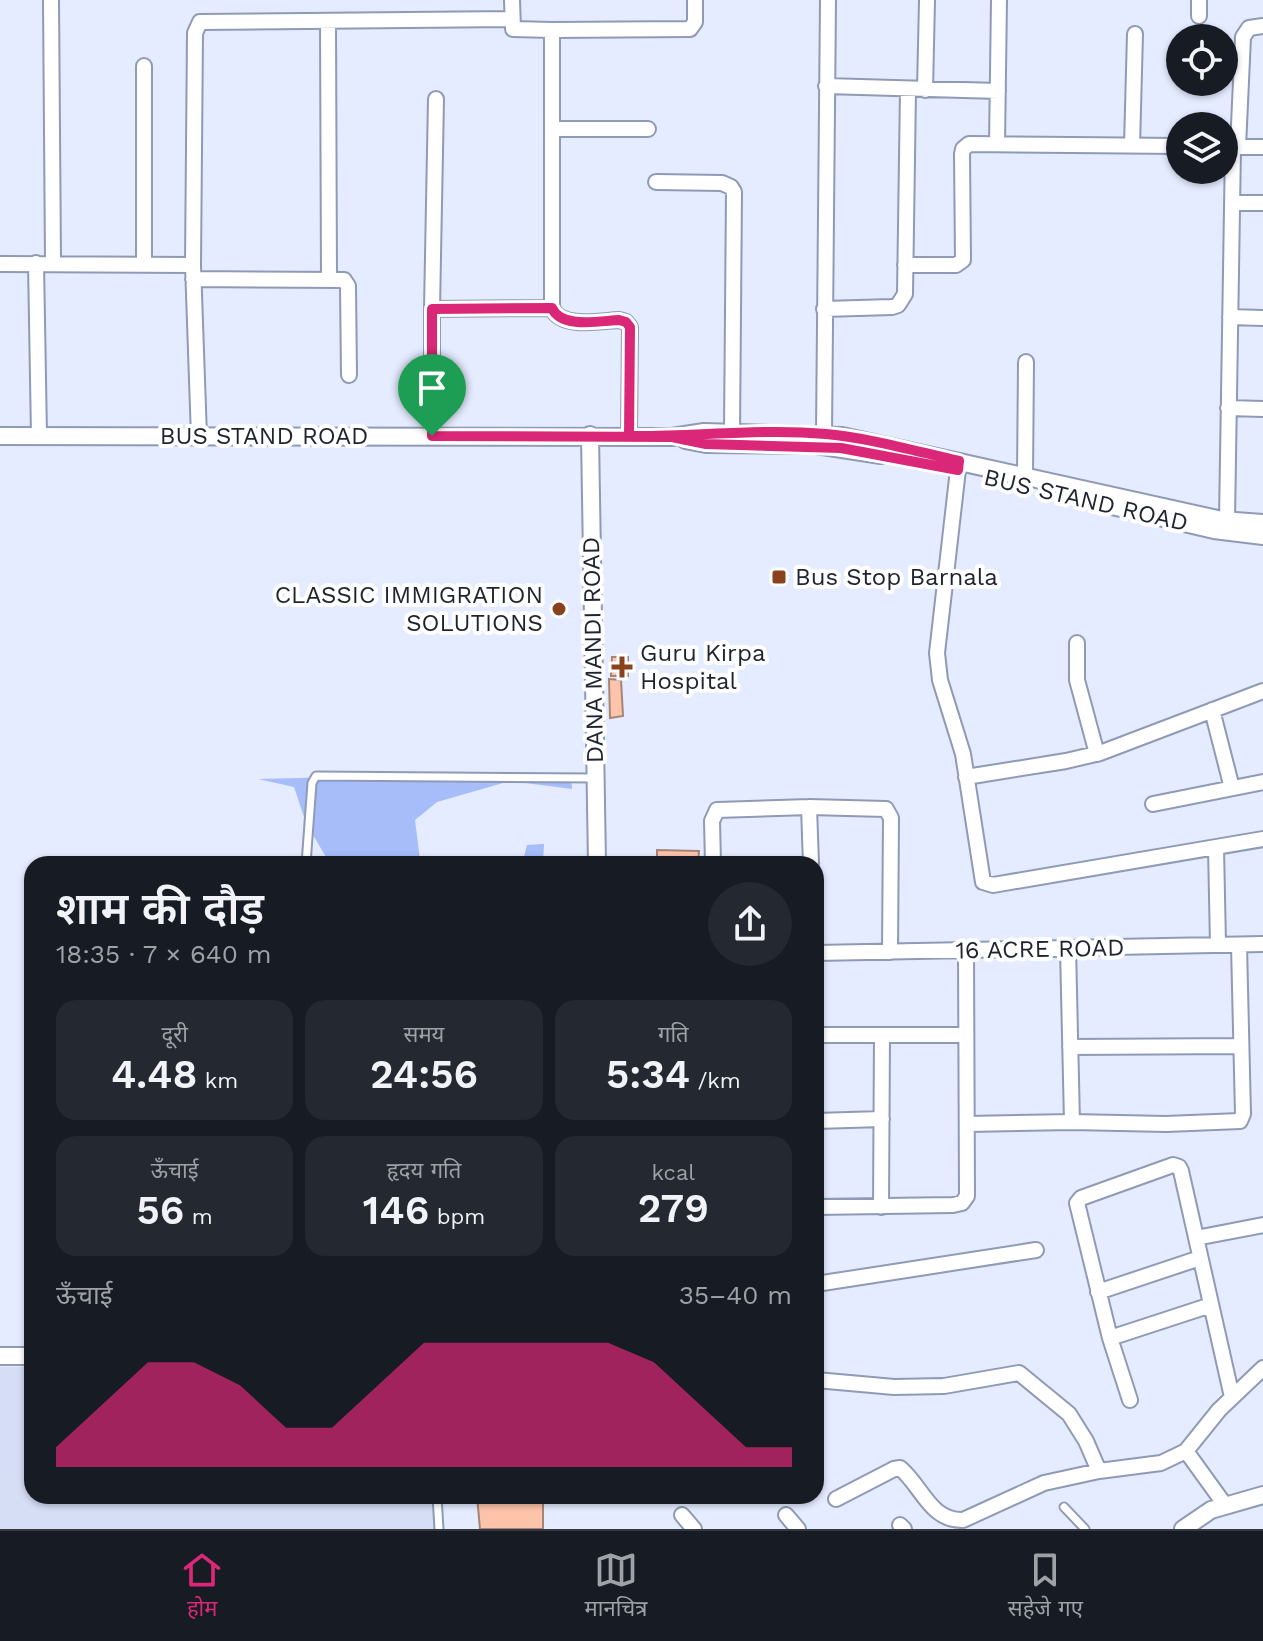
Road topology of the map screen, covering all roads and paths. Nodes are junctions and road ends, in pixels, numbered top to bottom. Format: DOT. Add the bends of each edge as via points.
graph roads {
  1 [pos="51,0"];
  2 [pos="512,0"];
  3 [pos="695,0"];
  4 [pos="828,0"];
  5 [pos="927,0"];
  6 [pos="999,0"];
  7 [pos="1199,0"];
  8 [pos="1199,16"];
  9 [pos="512,19"];
  10 [pos="328,22"];
  11 [pos="1263,26"];
  12 [pos="552,30"];
  13 [pos="1135,34"];
  14 [pos="144,66"];
  15 [pos="826,86"];
  16 [pos="908,90"];
  17 [pos="925,90"];
  18 [pos="998,91"];
  19 [pos="436,99"];
  20 [pos="1236,112"];
  21 [pos="552,129"];
  22 [pos="648,129"];
  23 [pos="997,144"];
  24 [pos="1132,146"];
  25 [pos="1166,146"];
  26 [pos="1238,147"];
  27 [pos="1263,147"];
  28 [pos="656,182"];
  29 [pos="1232,184"];
  30 [pos="1232,203"];
  31 [pos="1263,203"];
  32 [pos="53,262"];
  33 [pos="36,263"];
  34 [pos="144,263"];
  35 [pos="0,264"];
  36 [pos="905,265"];
  37 [pos="193,272"];
  38 [pos="329,279"];
  39 [pos="552,308"];
  40 [pos="432,309"];
  41 [pos="824,309"];
  42 [pos="1230,317"];
  43 [pos="1263,318"];
  44 [pos="1026,362"];
  45 [pos="349,375"];
  46 [pos="1228,408"];
  47 [pos="1263,409"];
  48 [pos="732,432"];
  49 [pos="824,433"];
  50 [pos="590,435"];
  51 [pos="0,436"];
  52 [pos="39,436"];
  53 [pos="432,436"];
  54 [pos="629,436"];
  55 [pos="199,437"];
  56 [pos="672,437"];
  57 [pos="958,465"];
  58 [pos="1025,475"];
  59 [pos="1227,520"];
  60 [pos="1263,523"];
  61 [pos="1263,536"];
  62 [pos="1077,643"];
  63 [pos="1263,691"];
  64 [pos="1212,710"];
  65 [pos="1097,754"];
  66 [pos="966,777"];
  67 [pos="595,778"];
  68 [pos="1263,782"];
  69 [pos="1232,788"];
  70 [pos="1153,804"];
  71 [pos="809,807"];
  72 [pos="1263,839"];
  73 [pos="1216,847"];
  74 [pos="307,856"];
  75 [pos="597,856"];
  76 [pos="713,856"];
  77 [pos="811,856"];
  78 [pos="1263,944"];
  79 [pos="1218,945"];
  80 [pos="1239,945"];
  81 [pos="1068,948"];
  82 [pos="966,951"];
  83 [pos="890,952"];
  84 [pos="824,953"];
  85 [pos="824,1035"];
  86 [pos="882,1035"];
  87 [pos="966,1035"];
  88 [pos="1241,1046"];
  89 [pos="1070,1047"];
  90 [pos="882,1119"];
  91 [pos="824,1121"];
  92 [pos="1072,1122"];
  93 [pos="968,1124"];
  94 [pos="824,1207"];
  95 [pos="881,1207"];
  96 [pos="1263,1225"];
  97 [pos="1196,1238"];
  98 [pos="1036,1250"];
  99 [pos="1200,1258"];
  100 [pos="824,1283"];
  101 [pos="1098,1292"];
  102 [pos="1211,1305"];
  103 [pos="1110,1338"];
  104 [pos="0,1356"];
  105 [pos="24,1356"];
  106 [pos="1263,1368"];
  107 [pos="824,1381"];
  108 [pos="1232,1397"];
  109 [pos="1130,1400"];
  110 [pos="1186,1451"];
  111 [pos="1099,1471"];
  112 [pos="1263,1495"];
  113 [pos="836,1499"];
  114 [pos="437,1504"];
  115 [pos="1225,1505"];
  116 [pos="1064,1507"];
  117 [pos="682,1515"];
  118 [pos="786,1515"];
  119 [pos="439,1529"];
  120 [pos="694,1529"];
  121 [pos="798,1529"];
  122 [pos="1085,1529"];
  123 [pos="1183,1529"];
  1 -- 32 [label="street"];
  2 -- 9 [label="street"];
  3 -- 12 [label="street" via="690,29"];
  4 -- 15 [label="street"];
  5 -- 17 [label="street"];
  6 -- 18 [label="street"];
  7 -- 8 [label="street"];
  9 -- 10 [label="street"];
  9 -- 12 [label="street" via="513,29"];
  10 -- 37 [label="street" via="208,20 197,26"];
  10 -- 38 [label="street"];
  11 -- 20 [label="street" via="1249,28 1243,37"];
  12 -- 21 [label="street"];
  13 -- 24 [label="street"];
  14 -- 34 [label="street"];
  15 -- 16 [label="street"];
  15 -- 41 [label="street"];
  16 -- 17 [label="street"];
  16 -- 36 [label="street"];
  17 -- 18 [label="street"];
  18 -- 23 [label="street"];
  19 -- 40 [label="street"];
  21 -- 22 [label="street"];
  21 -- 39 [label="street"];
  23 -- 24 [label="street"];
  23 -- 36 [label="street" via="969,144 963,149 963,260 956,265"];
  24 -- 25 [label="street"];
  26 -- 27 [label="street"];
  28 -- 48 [label="street" via="722,183 734,192"];
  29 -- 30 [label="street"];
  30 -- 31 [label="street"];
  30 -- 42 [label="street"];
  32 -- 33 [label="street"];
  32 -- 34 [label="street"];
  33 -- 35 [label="street"];
  33 -- 52 [label="street"];
  34 -- 37 [label="street"];
  36 -- 41 [label="street" via="905,294 898,305"];
  37 -- 38 [label="street"];
  37 -- 55 [label="street"];
  38 -- 45 [label="street" via="344,280 348,286"];
  39 -- 40 [label="street"];
  39 -- 54 [label="street" via="568,321 619,320 630,327"];
  40 -- 53 [label="street"];
  41 -- 49 [label="street"];
  42 -- 43 [label="street"];
  42 -- 46 [label="street"];
  44 -- 58 [label="street"];
  46 -- 47 [label="street"];
  46 -- 59 [label="street"];
  48 -- 49 [label="street, BUS STAND ROAD"];
  48 -- 56 [label="street, BUS STAND ROAD"];
  49 -- 57 [label="street, BUS STAND ROAD"];
  50 -- 53 [label="street, BUS STAND ROAD"];
  50 -- 54 [label="street, BUS STAND ROAD"];
  50 -- 67 [label="street, DANA MANDI ROAD"];
  51 -- 52 [label="street, BUS STAND ROAD"];
  52 -- 55 [label="street, BUS STAND ROAD"];
  53 -- 55 [label="street, BUS STAND ROAD"];
  54 -- 56 [label="street, BUS STAND ROAD"];
  56 -- 57 [label="street, BUS STAND ROAD" via="706,444 841,448"];
  57 -- 58 [label="street, BUS STAND ROAD"];
  57 -- 61 [label="street, BUS STAND ROAD" via="1214,530"];
  57 -- 66 [label="street" via="937,653"];
  58 -- 59 [label="street, BUS STAND ROAD"];
  59 -- 60 [label="street, BUS STAND ROAD"];
  62 -- 65 [label="street" via="1077,680"];
  63 -- 64 [label="street"];
  64 -- 65 [label="street"];
  64 -- 69 [label="street"];
  65 -- 66 [label="street"];
  66 -- 73 [label="street" via="981,878 987,885"];
  67 -- 74 [label="lane" via="316,776"];
  67 -- 75 [label="street, DANA MANDI ROAD"];
  68 -- 69 [label="street"];
  69 -- 70 [label="street"];
  71 -- 76 [label="street" via="717,810"];
  71 -- 77 [label="street"];
  71 -- 83 [label="street" via="882,807 890,813"];
  72 -- 73 [label="street"];
  73 -- 79 [label="street"];
  78 -- 80 [label="street, 16 ACRE ROAD"];
  79 -- 80 [label="street, 16 ACRE ROAD"];
  79 -- 81 [label="street, 16 ACRE ROAD"];
  80 -- 88 [label="street"];
  81 -- 82 [label="street, 16 ACRE ROAD"];
  81 -- 89 [label="street"];
  82 -- 83 [label="street, 16 ACRE ROAD"];
  82 -- 87 [label="street"];
  83 -- 84 [label="street, 16 ACRE ROAD"];
  85 -- 86 [label="street"];
  86 -- 87 [label="street"];
  86 -- 90 [label="street"];
  87 -- 93 [label="street"];
  88 -- 89 [label="street"];
  88 -- 92 [label="street" via="1243,1114 1236,1123"];
  89 -- 92 [label="street"];
  90 -- 91 [label="street"];
  90 -- 95 [label="street"];
  92 -- 93 [label="street"];
  93 -- 95 [label="street" via="968,1186 962,1203"];
  94 -- 95 [label="street"];
  96 -- 97 [label="street"];
  97 -- 99 [label="street"];
  97 -- 101 [label="street" via="1176,1166 1081,1198 1077,1207"];
  98 -- 100 [label="street"];
  99 -- 101 [label="street"];
  99 -- 102 [label="street"];
  101 -- 103 [label="street"];
  102 -- 103 [label="street"];
  102 -- 108 [label="street"];
  103 -- 109 [label="street"];
  104 -- 105 [label="street"];
  106 -- 108 [label="street"];
  107 -- 111 [label="street" via="944,1386 1019,1373 1069,1414"];
  108 -- 110 [label="street"];
  110 -- 111 [label="street" via="1161,1463"];
  110 -- 115 [label="street"];
  111 -- 113 [label="street" via="1044,1483 963,1520 939,1514 900,1468"];
  112 -- 115 [label="street"];
  114 -- 119 [label="lane"];
  115 -- 123 [label="street"];
  116 -- 122 [label="lane"];
  117 -- 120 [label="street"];
  118 -- 121 [label="street"];
}
